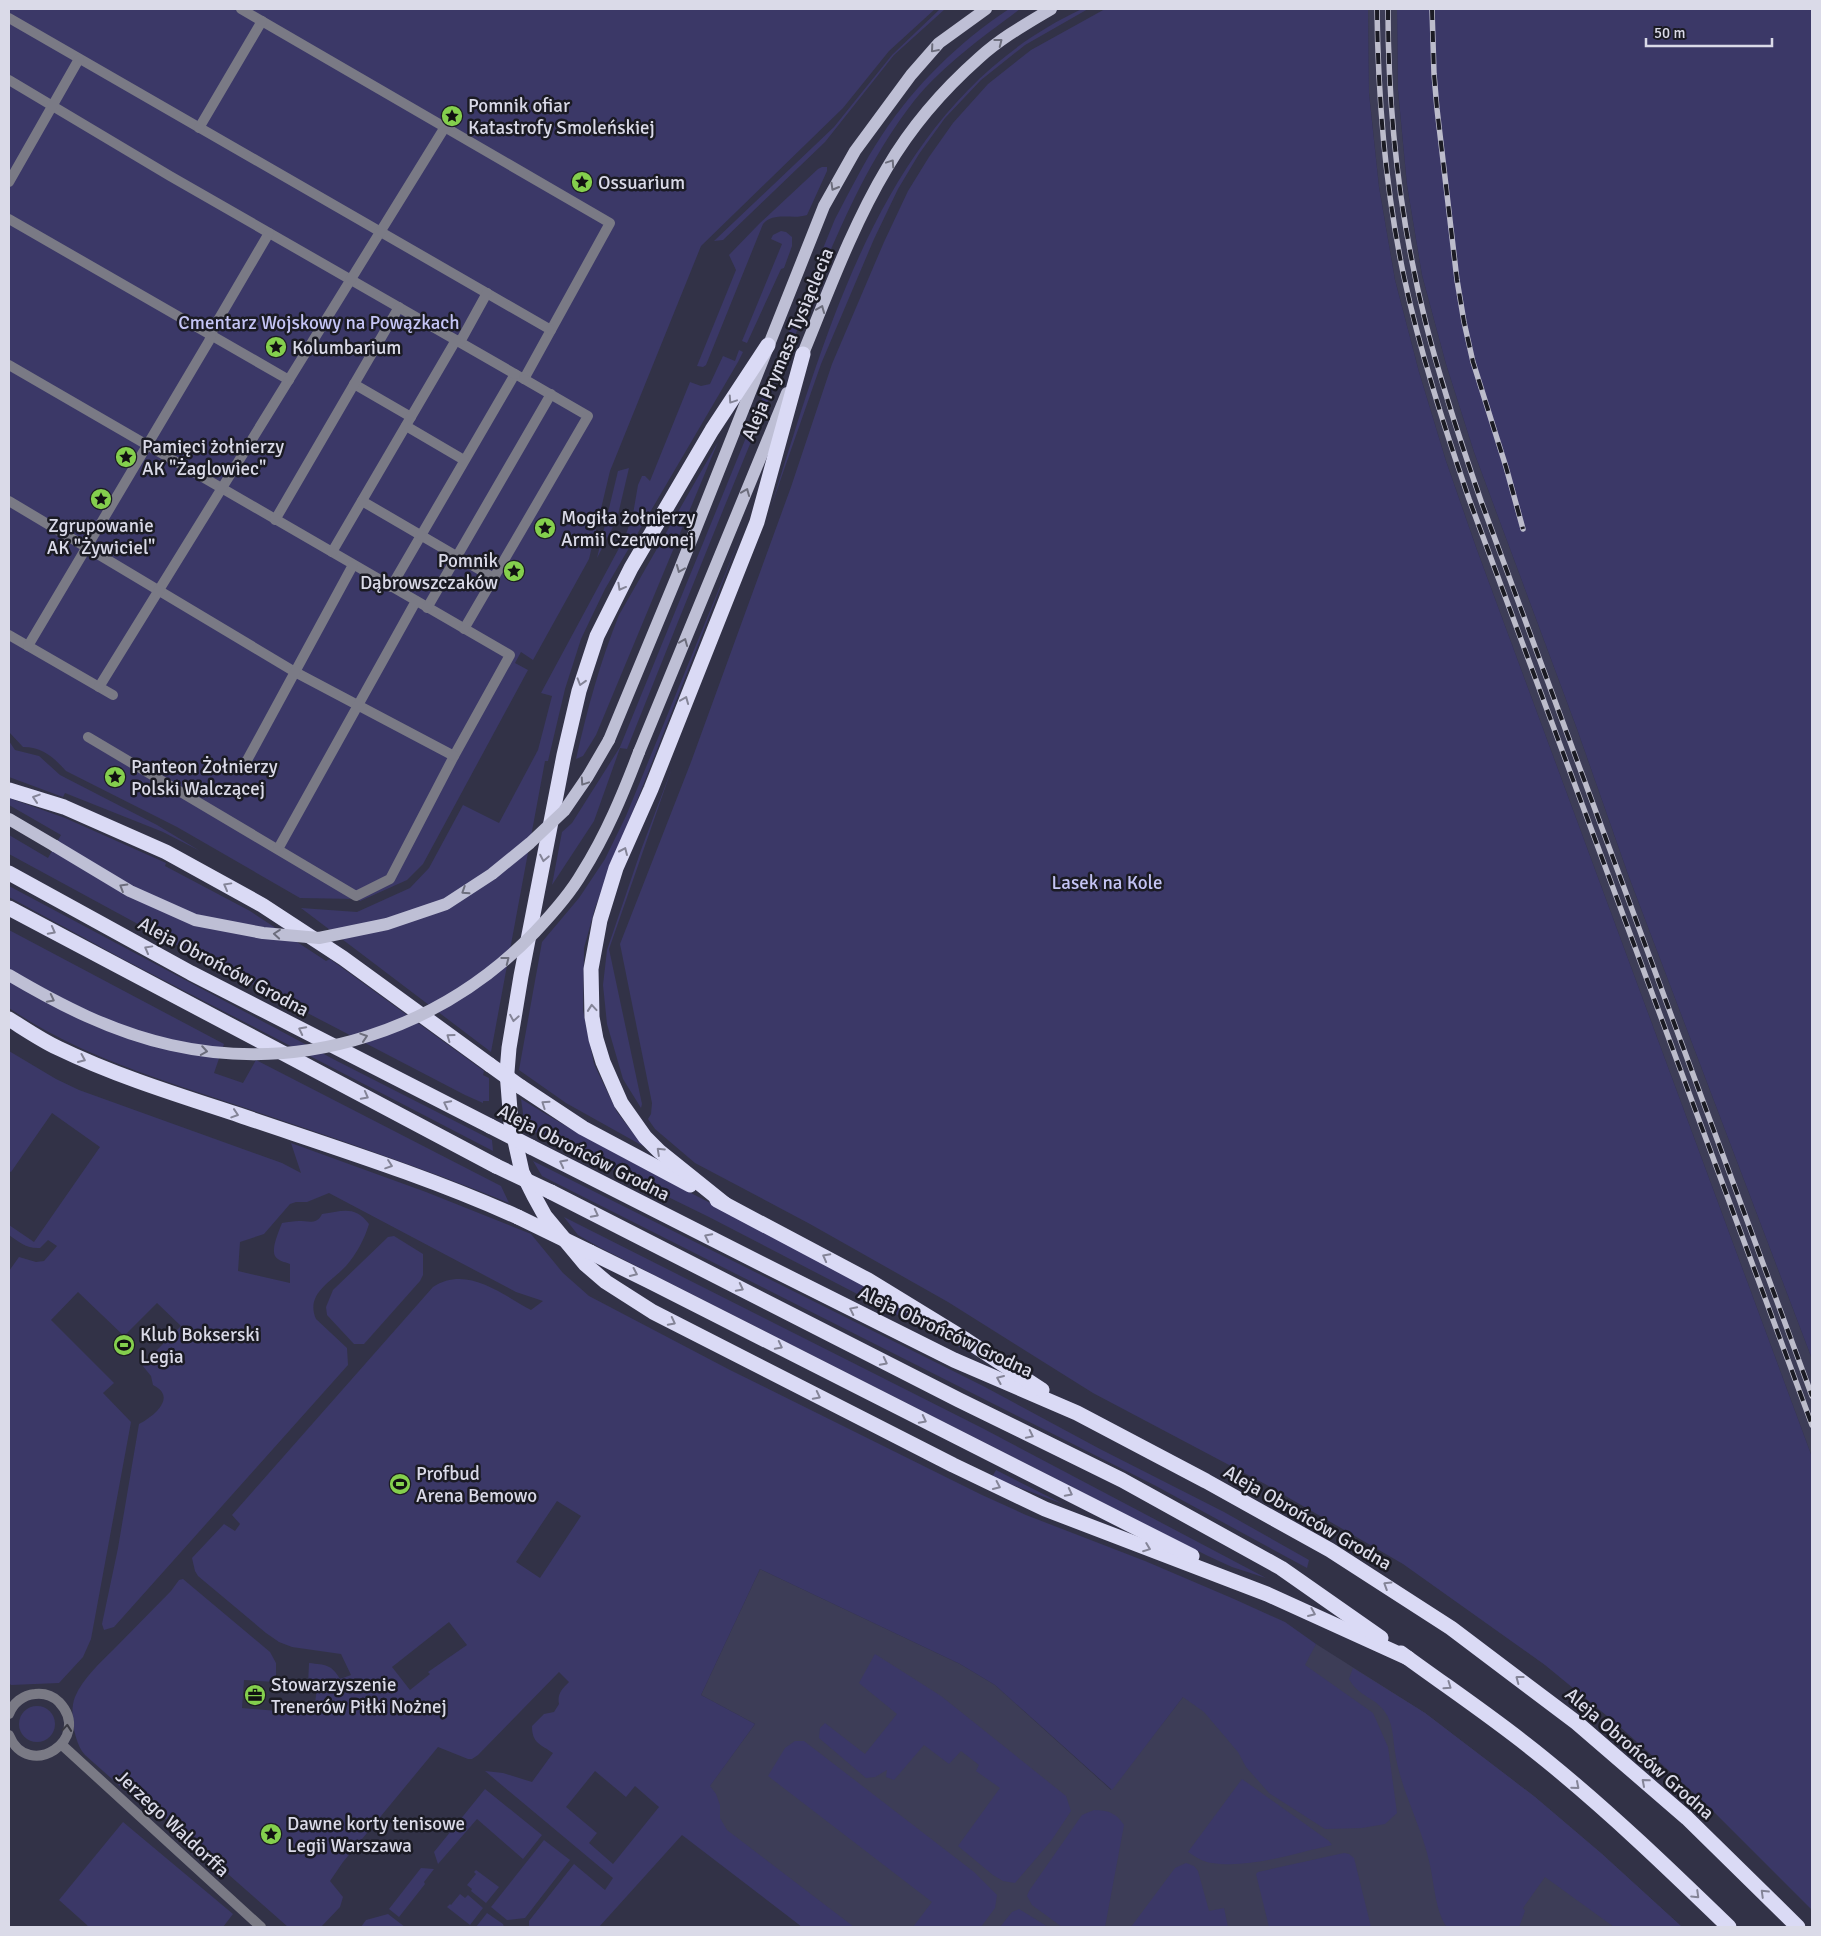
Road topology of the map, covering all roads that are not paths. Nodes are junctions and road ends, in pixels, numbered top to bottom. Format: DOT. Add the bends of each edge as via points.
graph roads {
  1 [pos="241,9"];
  2 [pos="986,9"];
  3 [pos="1051,9"];
  4 [pos="9,18"];
  5 [pos="262,21"];
  6 [pos="79,59"];
  7 [pos="9,80"];
  8 [pos="52,106"];
  9 [pos="445,127"];
  10 [pos="199,128"];
  11 [pos="9,182"];
  12 [pos="9,219"];
  13 [pos="380,232"];
  14 [pos="269,233"];
  15 [pos="351,280"];
  16 [pos="487,293"];
  17 [pos="399,307"];
  18 [pos="551,330"];
  19 [pos="211,335"];
  20 [pos="458,341"];
  21 [pos="768,345"];
  22 [pos="803,354"];
  23 [pos="9,365"];
  24 [pos="519,376"];
  25 [pos="289,380"];
  26 [pos="354,384"];
  27 [pos="551,394"];
  28 [pos="408,421"];
  29 [pos="146,445"];
  30 [pos="464,460"];
  31 [pos="222,488"];
  32 [pos="9,501"];
  33 [pos="362,501"];
  34 [pos="275,520"];
  35 [pos="420,535"];
  36 [pos="87,546"];
  37 [pos="332,552"];
  38 [pos="456,556"];
  39 [pos="354,565"];
  40 [pos="494,578"];
  41 [pos="391,586"];
  42 [pos="159,590"];
  43 [pos="416,601"];
  44 [pos="427,608"];
  45 [pos="464,629"];
  46 [pos="9,634"];
  47 [pos="28,646"];
  48 [pos="295,672"];
  49 [pos="99,687"];
  50 [pos="113,695"];
  51 [pos="358,705"];
  52 [pos="88,737"];
  53 [pos="454,756"];
  54 [pos="245,764"];
  55 [pos="9,790"];
  56 [pos="9,819"];
  57 [pos="278,849"];
  58 [pos="9,873"];
  59 [pos="9,908"];
  60 [pos="9,975"];
  61 [pos="9,1019"];
  62 [pos="725,1204"];
  63 [pos="1077,1412"];
  64 [pos="1267,1594"];
  65 [pos="1408,1658"];
  66 [pos="12,1700"];
  67 [pos="9,1714"];
  68 [pos="9,1735"];
  69 [pos="62,1745"];
  70 [pos="261,1927"];
  71 [pos="1729,1927"];
  72 [pos="1798,1927"];
  1 -- 5 [label="street"];
  2 -- 21 [label="main road, Aleja Prymasa Tysiąclecia, one-way" via="939,43 855,151 824,206"];
  22 -- 3 [label="main road, Aleja Prymasa Tysiąclecia, one-way" via="870,200 888,167 924,115 979,58 1009,34"];
  4 -- 6 [label="street"];
  5 -- 9 [label="street"];
  5 -- 10 [label="street"];
  6 -- 8 [label="street"];
  6 -- 10 [label="street"];
  7 -- 8 [label="street"];
  8 -- 11 [label="street"];
  8 -- 14 [label="street"];
  9 -- 13 [label="street"];
  9 -- 18 [label="street" via="610,223"];
  10 -- 13 [label="street"];
  12 -- 19 [label="street"];
  13 -- 15 [label="street"];
  13 -- 16 [label="street"];
  14 -- 15 [label="street"];
  14 -- 19 [label="street"];
  15 -- 17 [label="street"];
  15 -- 25 [label="street"];
  16 -- 18 [label="street"];
  16 -- 20 [label="street"];
  17 -- 20 [label="street"];
  17 -- 26 [label="street"];
  18 -- 24 [label="street"];
  19 -- 25 [label="street"];
  19 -- 29 [label="street"];
  20 -- 24 [label="street"];
  20 -- 28 [label="street"];
  21 -- 56 [label="main road, Aleja Prymasa Tysiąclecia, one-way, bridge" via="677,576 608,740 588,776 564,811 530,844 446,904 387,924 319,938 263,933 195,920 130,891"];
  21 -- 64 [label="highway, one-way" via="712,430 631,568 597,636 581,682 560,773 509,1048 509,1103 522,1172 545,1216 585,1264 606,1282 653,1312 953,1465 1045,1508"];
  60 -- 22 [label="main road, Aleja Prymasa Tysiąclecia, one-way, bridge" via="89,1019 128,1034 219,1053 276,1055 354,1041 419,1017 470,988 512,956 549,918 582,874 617,809"];
  62 -- 22 [label="highway, one-way" via="659,1151 621,1103 596,1038 591,969 600,920 616,868 651,789 757,522"];
  23 -- 29 [label="street"];
  24 -- 27 [label="street"];
  24 -- 30 [label="street"];
  25 -- 31 [label="street"];
  26 -- 28 [label="street"];
  26 -- 34 [label="street"];
  27 -- 38 [label="street"];
  27 -- 40 [label="street" via="588,416"];
  28 -- 30 [label="street"];
  28 -- 33 [label="street"];
  29 -- 31 [label="street"];
  29 -- 36 [label="street"];
  30 -- 35 [label="street"];
  31 -- 34 [label="street"];
  31 -- 42 [label="street"];
  32 -- 36 [label="street"];
  33 -- 35 [label="street"];
  33 -- 37 [label="street"];
  34 -- 37 [label="street"];
  35 -- 38 [label="street"];
  35 -- 41 [label="street"];
  36 -- 42 [label="street"];
  36 -- 47 [label="street"];
  37 -- 39 [label="street"];
  38 -- 40 [label="street"];
  38 -- 44 [label="street"];
  39 -- 41 [label="street"];
  39 -- 48 [label="street"];
  40 -- 45 [label="street"];
  41 -- 43 [label="street"];
  42 -- 48 [label="street"];
  42 -- 49 [label="street"];
  43 -- 44 [label="street"];
  43 -- 51 [label="street"];
  44 -- 45 [label="street"];
  45 -- 53 [label="street" via="510,655"];
  46 -- 47 [label="street"];
  47 -- 49 [label="street"];
  48 -- 51 [label="street"];
  48 -- 54 [label="street"];
  49 -- 50 [label="street"];
  51 -- 53 [label="street"];
  51 -- 57 [label="street"];
  52 -- 57 [label="street"];
  53 -- 57 [label="street" via="390,879 356,896"];
  62 -- 55 [label="highway, one-way, bridge" via="583,1128 343,958 262,905 166,852 64,807"];
  63 -- 58 [label="highway, Aleja Obrońców Grodna, one-way, bridge" via="954,1360 760,1263 224,990"];
  59 -- 65 [label="highway, one-way, bridge" via="496,1166 1122,1480 1281,1568"];
  61 -- 64 [label="highway, one-way, bridge" via="56,1047 101,1067 410,1172 518,1216"];
  63 -- 62 [label="highway, one-way" via="868,1280"];
  72 -- 63 [label="highway, Aleja Obrońców Grodna, one-way" via="1687,1818 1577,1723 1451,1628 1330,1550"];
  64 -- 65 [label="highway, one-way"];
  65 -- 71 [label="highway, one-way" via="1547,1761 1645,1845"];
  66 -- 67 [label="street"];
  69 -- 66 [label="street, one-way" via="67,1736 68,1721 64,1707 57,1700 40,1693"];
  68 -- 69 [label="street" via="18,1749 36,1756"];
  69 -- 70 [label="street, Jerzego Waldorffa"];
}
